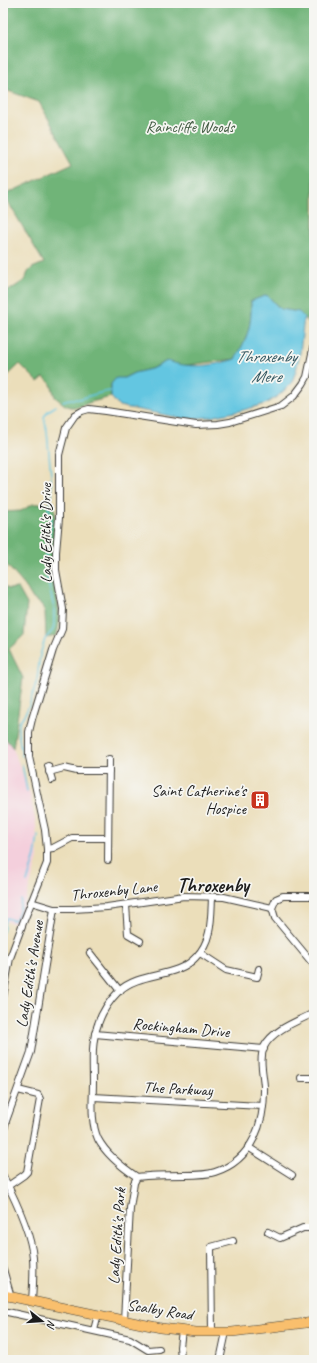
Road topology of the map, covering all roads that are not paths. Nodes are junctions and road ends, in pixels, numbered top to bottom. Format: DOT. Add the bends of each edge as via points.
graph roads {
  1 [pos="314,344"];
  2 [pos="314,367"];
  3 [pos="307,377"];
  4 [pos="110,759"];
  5 [pos="109,771"];
  6 [pos="52,780"];
  7 [pos="108,838"];
  8 [pos="47,849"];
  9 [pos="108,860"];
  10 [pos="314,896"];
  11 [pos="212,897"];
  12 [pos="30,902"];
  13 [pos="126,905"];
  14 [pos="272,908"];
  15 [pos="54,909"];
  16 [pos="140,941"];
  17 [pos="89,953"];
  18 [pos="200,954"];
  19 [pos="314,966"];
  20 [pos="259,969"];
  21 [pos="120,991"];
  22 [pos="3,997"];
  23 [pos="314,1013"];
  24 [pos="95,1034"];
  25 [pos="264,1049"];
  26 [pos="302,1078"];
  27 [pos="314,1078"];
  28 [pos="18,1090"];
  29 [pos="93,1097"];
  30 [pos="263,1106"];
  31 [pos="3,1134"];
  32 [pos="248,1147"];
  33 [pos="292,1175"];
  34 [pos="3,1176"];
  35 [pos="136,1177"];
  36 [pos="8,1186"];
  37 [pos="314,1228"];
  38 [pos="268,1232"];
  39 [pos="233,1241"];
  40 [pos="4,1272"];
  41 [pos="3,1284"];
  42 [pos="7,1296"];
  43 [pos="32,1301"];
  44 [pos="3,1311"];
  45 [pos="98,1315"];
  46 [pos="124,1320"];
  47 [pos="314,1322"];
  48 [pos="94,1330"];
  49 [pos="182,1330"];
  50 [pos="212,1332"];
  51 [pos="226,1332"];
  52 [pos="159,1349"];
  53 [pos="183,1360"];
  54 [pos="220,1360"];
  1 -- 3 [label="street, Lady Edith's Drive"];
  2 -- 3 [label="street"];
  3 -- 8 [label="street, Lady Edith's Drive" via="298,391 281,406 230,422 196,425 89,409 75,415 66,428 59,455 56,552 56,570 63,609 62,629 32,719 28,747"];
  4 -- 5 [label="street"];
  5 -- 6 [label="street" via="48,769"];
  5 -- 7 [label="street"];
  7 -- 8 [label="street" via="72,838"];
  7 -- 9 [label="street"];
  8 -- 12 [label="street, Lady Edith's Drive" via="47,863"];
  10 -- 14 [label="street" via="283,896 276,899"];
  11 -- 13 [label="street, Throxenby Lane" via="184,896"];
  11 -- 14 [label="street, Throxenby Lane" via="235,899"];
  11 -- 18 [label="street" via="209,933"];
  12 -- 15 [label="street, Throxenby Lane"];
  12 -- 22 [label="street, Lady Edith's Drive" via="10,958"];
  13 -- 15 [label="street, Throxenby Lane"];
  13 -- 16 [label="street" via="128,934"];
  14 -- 19 [label="street" via="275,918"];
  15 -- 28 [label="street, Lady Edith's Avenue" via="32,1052"];
  17 -- 21 [label="street"];
  18 -- 20 [label="street" via="226,970 257,977"];
  18 -- 21 [label="street" via="189,965 132,982"];
  21 -- 24 [label="street" via="102,1014"];
  23 -- 25 [label="street" via="274,1035"];
  24 -- 25 [label="street, Rockingham Drive"];
  24 -- 29 [label="street"];
  25 -- 30 [label="street, Lady Edith's Park"];
  26 -- 27 [label="street"];
  28 -- 31 [label="street, Lady Edith's Avenue"];
  28 -- 36 [label="street" via="38,1095 40,1099 27,1172"];
  29 -- 30 [label="street, The Parkway"];
  29 -- 35 [label="street" via="93,1118 98,1139 107,1152"];
  30 -- 32 [label="street, Lady Edith's Park" via="257,1133"];
  32 -- 33 [label="street"];
  32 -- 35 [label="street, Lady Edith's Park" via="231,1164 213,1173"];
  34 -- 36 [label="street"];
  35 -- 46 [label="street, Lady Edith's Park" via="130,1208"];
  36 -- 43 [label="street" via="31,1247 34,1278"];
  37 -- 38 [label="street" via="303,1228 280,1238"];
  39 -- 50 [label="street" via="211,1247"];
  40 -- 41 [label="street"];
  40 -- 42 [label="street"];
  42 -- 43 [label="highway, Scalby Road"];
  43 -- 45 [label="highway, Scalby Road"];
  44 -- 48 [label="street, Scalby Road"];
  45 -- 46 [label="highway, Scalby Road"];
  45 -- 48 [label="street"];
  46 -- 49 [label="highway, Scalby Road"];
  47 -- 51 [label="highway, Scalby Road"];
  48 -- 52 [label="street, Scalby Road" via="130,1339 148,1350"];
  49 -- 50 [label="highway, Scalby Road"];
  49 -- 53 [label="street" via="180,1346"];
  50 -- 51 [label="highway, Scalby Road"];
  51 -- 54 [label="street"];
}
